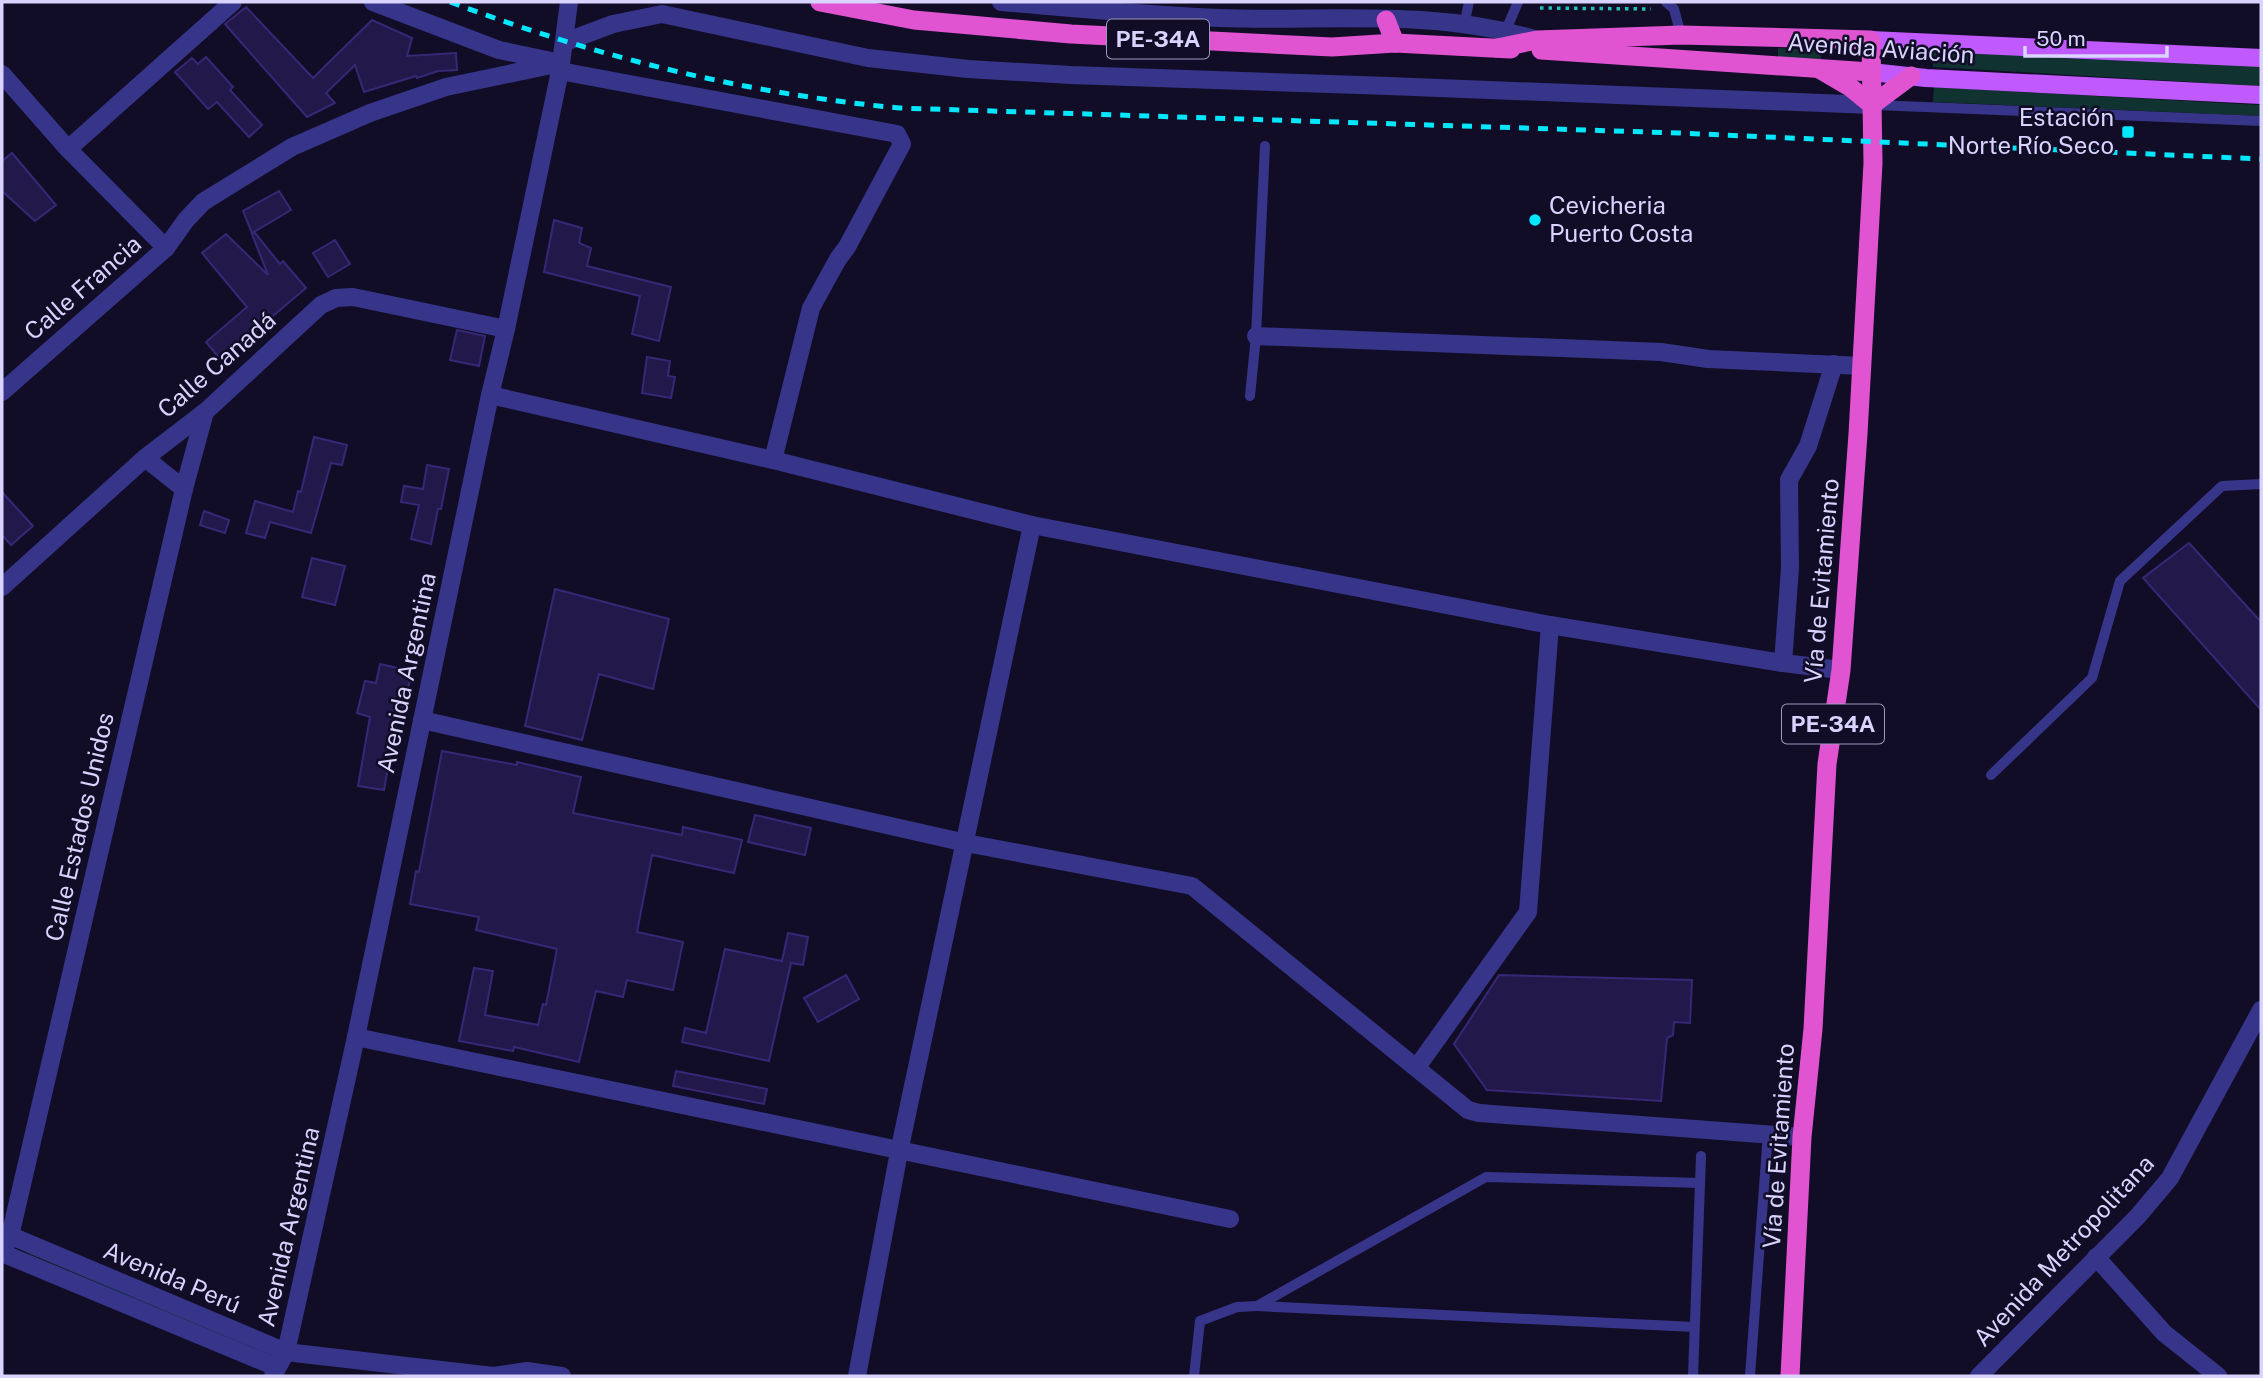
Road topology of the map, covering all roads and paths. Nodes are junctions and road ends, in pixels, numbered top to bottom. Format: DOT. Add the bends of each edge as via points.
graph roads {
  1 [pos="233,2"];
  2 [pos="373,2"];
  3 [pos="569,2"];
  4 [pos="820,2"];
  5 [pos="1001,2"];
  6 [pos="1469,2"];
  7 [pos="1518,2"];
  8 [pos="1666,2"];
  9 [pos="884,8"];
  10 [pos="1539,8"];
  11 [pos="1651,9"];
  12 [pos="1386,20"];
  13 [pos="1464,25"];
  14 [pos="1681,35"];
  15 [pos="1502,39"];
  16 [pos="1871,40"];
  17 [pos="565,42"];
  18 [pos="1395,43"];
  19 [pos="2261,58"];
  20 [pos="561,67"];
  21 [pos="1818,68"];
  22 [pos="1871,72"];
  23 [pos="2,74"];
  24 [pos="1911,76"];
  25 [pos="2261,95"];
  26 [pos="1872,105"];
  27 [pos="2261,121"];
  28 [pos="1265,146"];
  29 [pos="68,149"];
  30 [pos="186,220"];
  31 [pos="142,223"];
  32 [pos="166,248"];
  33 [pos="506,329"];
  34 [pos="1256,336"];
  35 [pos="1834,364"];
  36 [pos="1862,366"];
  37 [pos="2,392"];
  38 [pos="490,394"];
  39 [pos="1250,396"];
  40 [pos="205,412"];
  41 [pos="145,458"];
  42 [pos="773,460"];
  43 [pos="2261,484"];
  44 [pos="184,489"];
  45 [pos="1032,525"];
  46 [pos="2,587"];
  47 [pos="1550,625"];
  48 [pos="1783,663"];
  49 [pos="1841,670"];
  50 [pos="422,720"];
  51 [pos="1991,775"];
  52 [pos="966,843"];
  53 [pos="2261,1010"];
  54 [pos="356,1037"];
  55 [pos="1417,1067"];
  56 [pos="1768,1133"];
  57 [pos="1802,1137"];
  58 [pos="899,1152"];
  59 [pos="1701,1156"];
  60 [pos="1700,1183"];
  61 [pos="1230,1220"];
  62 [pos="6,1234"];
  63 [pos="2,1253"];
  64 [pos="2096,1257"];
  65 [pos="1257,1306"];
  66 [pos="1694,1327"];
  67 [pos="280,1368"];
  68 [pos="494,1376"];
  69 [pos="562,1376"];
  70 [pos="857,1376"];
  71 [pos="1194,1376"];
  72 [pos="1693,1376"];
  73 [pos="1750,1376"];
  74 [pos="1790,1376"];
  75 [pos="1979,1376"];
  76 [pos="2218,1376"];
  1 -- 29 [label="street"];
  2 -- 20 [label="street" via="499,50"];
  3 -- 17 [label="street, Avenida Argentina"];
  4 -- 9 [label="highway, Avenida Aviación / PE-34A"];
  5 -- 12 [label="street" via="1219,18"];
  6 -- 13 [label="lane"];
  7 -- 15 [label="lane"];
  8 -- 14 [label="lane" via="1674,9"];
  9 -- 18 [label="highway, Avenida Aviación / PE-34A" via="915,20 1071,34 1332,47"];
  10 -- 11 [label="path"];
  12 -- 13 [label="street"];
  12 -- 18 [label="highway"];
  13 -- 15 [label="street"];
  14 -- 15 [label="highway, Avenida Aviación / PE-34A"];
  14 -- 16 [label="highway, Avenida Aviación / PE-34A"];
  15 -- 18 [label="highway, Avenida Aviación / PE-34A"];
  15 -- 21 [label="highway, Avenida Aviación / PE-34A"];
  16 -- 19 [label="main road, Avenida Aviación"];
  16 -- 22 [label="highway, Vía de Evitamiento / PE-34A"];
  17 -- 20 [label="street, Avenida Argentina"];
  17 -- 26 [label="street" via="614,24 662,14 868,58 968,69"];
  20 -- 30 [label="street, Calle Francia" via="446,88 335,127 249,172 203,202"];
  20 -- 33 [label="street, Avenida Argentina"];
  20 -- 42 [label="street" via="897,134 902,144 811,308"];
  21 -- 22 [label="highway, Avenida Aviación / PE-34A"];
  21 -- 26 [label="highway"];
  22 -- 24 [label="main road, Avenida Aviación"];
  22 -- 26 [label="highway, Vía de Evitamiento / PE-34A"];
  23 -- 29 [label="street"];
  24 -- 25 [label="main road, Avenida Aviación"];
  24 -- 26 [label="highway"];
  26 -- 27 [label="lane"];
  26 -- 36 [label="highway, Vía de Evitamiento / PE-34A"];
  28 -- 34 [label="lane"];
  29 -- 31 [label="street"];
  30 -- 31 [label="street" via="152,228"];
  30 -- 32 [label="street, Calle Francia"];
  31 -- 32 [label="street"];
  32 -- 37 [label="street, Calle Francia"];
  33 -- 38 [label="street, Avenida Argentina"];
  33 -- 40 [label="street, Calle Canadá" via="353,297 336,298 321,305"];
  34 -- 35 [label="street" via="1661,352 1708,359"];
  34 -- 39 [label="lane"];
  35 -- 36 [label="street"];
  35 -- 48 [label="street" via="1808,446 1789,480 1790,568"];
  36 -- 49 [label="highway, Vía de Evitamiento / PE-34A"];
  38 -- 42 [label="street"];
  38 -- 50 [label="street, Avenida Argentina"];
  40 -- 41 [label="street, Calle Canadá"];
  40 -- 44 [label="street, Calle Estados Unidos"];
  41 -- 44 [label="street"];
  41 -- 46 [label="street, Calle Canadá"];
  42 -- 45 [label="street"];
  43 -- 51 [label="lane" via="2222,486 2120,581 2092,678"];
  44 -- 62 [label="street, Calle Estados Unidos"];
  45 -- 47 [label="street"];
  45 -- 52 [label="street"];
  47 -- 48 [label="street"];
  47 -- 55 [label="street" via="1528,912"];
  48 -- 49 [label="street"];
  49 -- 57 [label="highway, Vía de Evitamiento / PE-34A" via="1827,764 1813,1029"];
  50 -- 52 [label="street"];
  50 -- 54 [label="street, Avenida Argentina"];
  52 -- 55 [label="street" via="1192,886"];
  52 -- 58 [label="street"];
  53 -- 64 [label="street, Avenida Metropolitana" via="2170,1178"];
  54 -- 58 [label="street"];
  54 -- 67 [label="street, Avenida Argentina"];
  55 -- 56 [label="street" via="1468,1110 1479,1113"];
  56 -- 57 [label="street"];
  56 -- 73 [label="lane"];
  57 -- 74 [label="highway, Vía de Evitamiento / PE-34A"];
  58 -- 61 [label="street"];
  58 -- 70 [label="street"];
  59 -- 60 [label="lane"];
  60 -- 65 [label="lane" via="1486,1177"];
  60 -- 66 [label="lane"];
  62 -- 63 [label="street, Calle Estados Unidos"];
  62 -- 67 [label="street, Avenida Perú"];
  63 -- 67 [label="street, Avenida Perú"];
  64 -- 75 [label="street, Avenida Metropolitana"];
  64 -- 76 [label="street" via="2164,1333"];
  65 -- 66 [label="lane"];
  65 -- 71 [label="lane" via="1237,1307 1200,1321"];
  66 -- 72 [label="lane"];
  67 -- 68 [label="street, Avenida Perú"];
  68 -- 69 [label="street, Avenida Perú" via="527,1371"];
}
